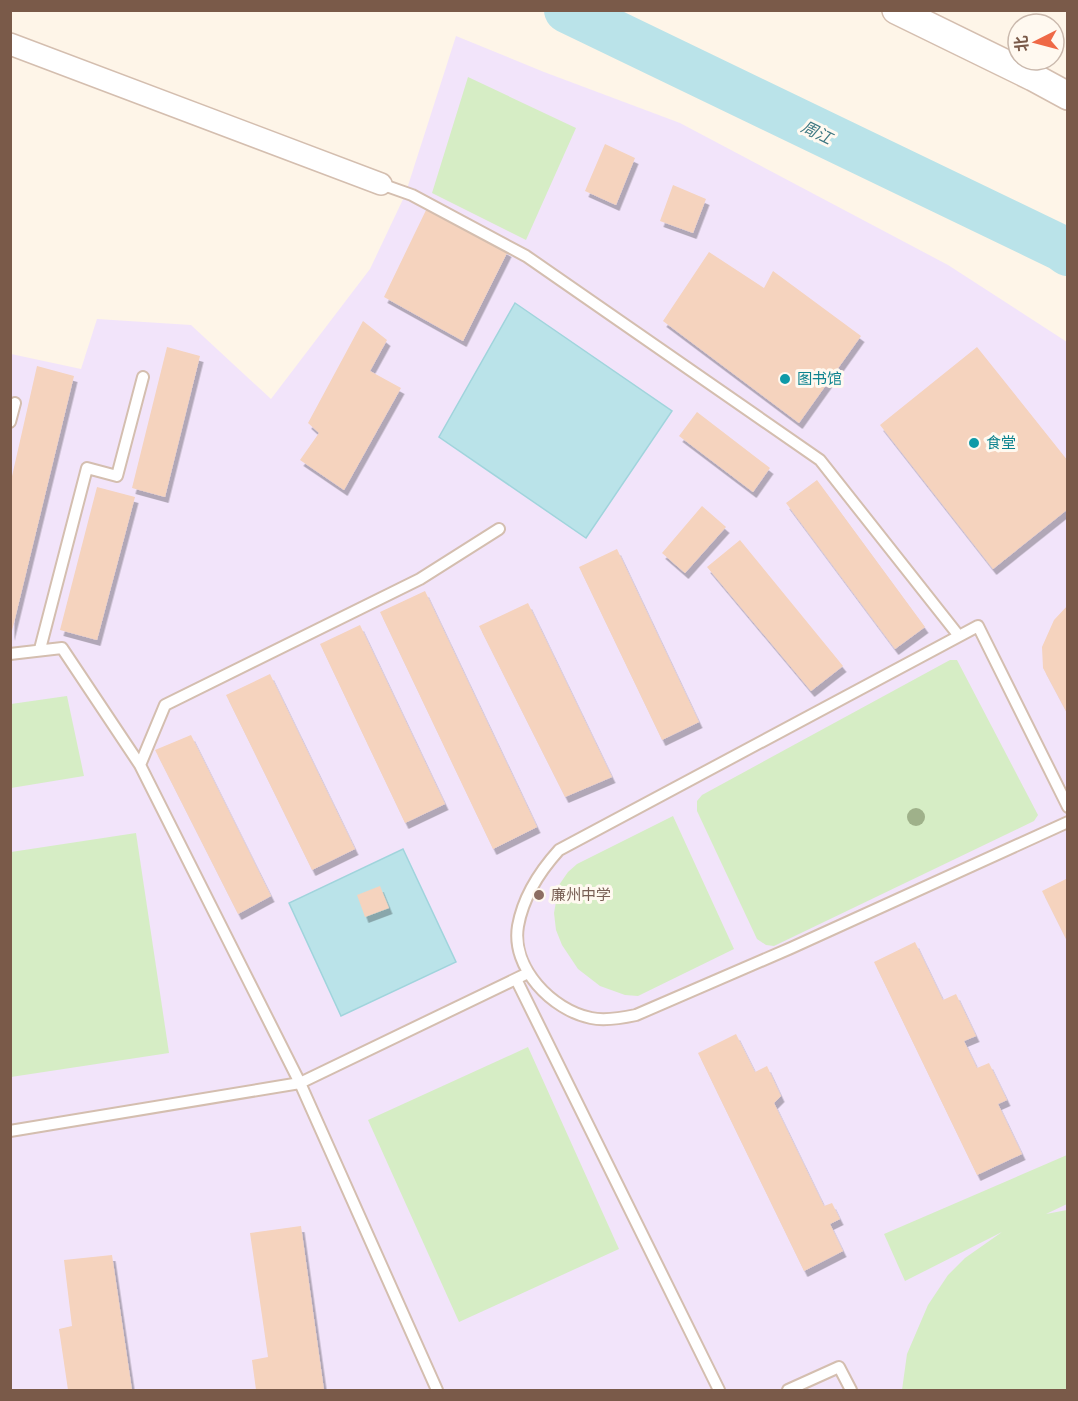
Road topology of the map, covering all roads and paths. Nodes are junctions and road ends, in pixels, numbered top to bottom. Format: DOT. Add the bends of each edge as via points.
graph roads {
  1 [pos="896,10"];
  2 [pos="10,44"];
  3 [pos="1068,96"];
  4 [pos="381,184"];
  5 [pos="143,377"];
  6 [pos="15,403"];
  7 [pos="10,422"];
  8 [pos="499,529"];
  9 [pos="959,636"];
  10 [pos="40,649"];
  11 [pos="10,654"];
  12 [pos="140,765"];
  13 [pos="1068,807"];
  14 [pos="1068,822"];
  15 [pos="528,973"];
  16 [pos="516,979"];
  17 [pos="300,1083"];
  18 [pos="10,1131"];
  19 [pos="437,1390"];
  20 [pos="719,1390"];
  21 [pos="788,1390"];
  22 [pos="851,1390"];
  1 -- 3 [label="street"];
  2 -- 4 [label="street"];
  4 -- 9 [label="lane" via="412,195 526,256 820,460"];
  5 -- 10 [label="lane" via="117,476 87,468"];
  6 -- 7 [label="lane"];
  8 -- 12 [label="lane" via="420,579 165,705"];
  9 -- 13 [label="lane" via="978,626"];
  9 -- 15 [label="lane" via="559,850 543,867 518,926 518,946"];
  10 -- 11 [label="lane"];
  10 -- 12 [label="lane" via="62,648"];
  12 -- 17 [label="lane"];
  14 -- 15 [label="lane" via="636,1015 614,1019 583,1016 539,989"];
  15 -- 16 [label="lane"];
  16 -- 17 [label="lane"];
  16 -- 20 [label="lane"];
  17 -- 18 [label="lane"];
  17 -- 19 [label="lane"];
  21 -- 22 [label="lane" via="839,1367"];
}
